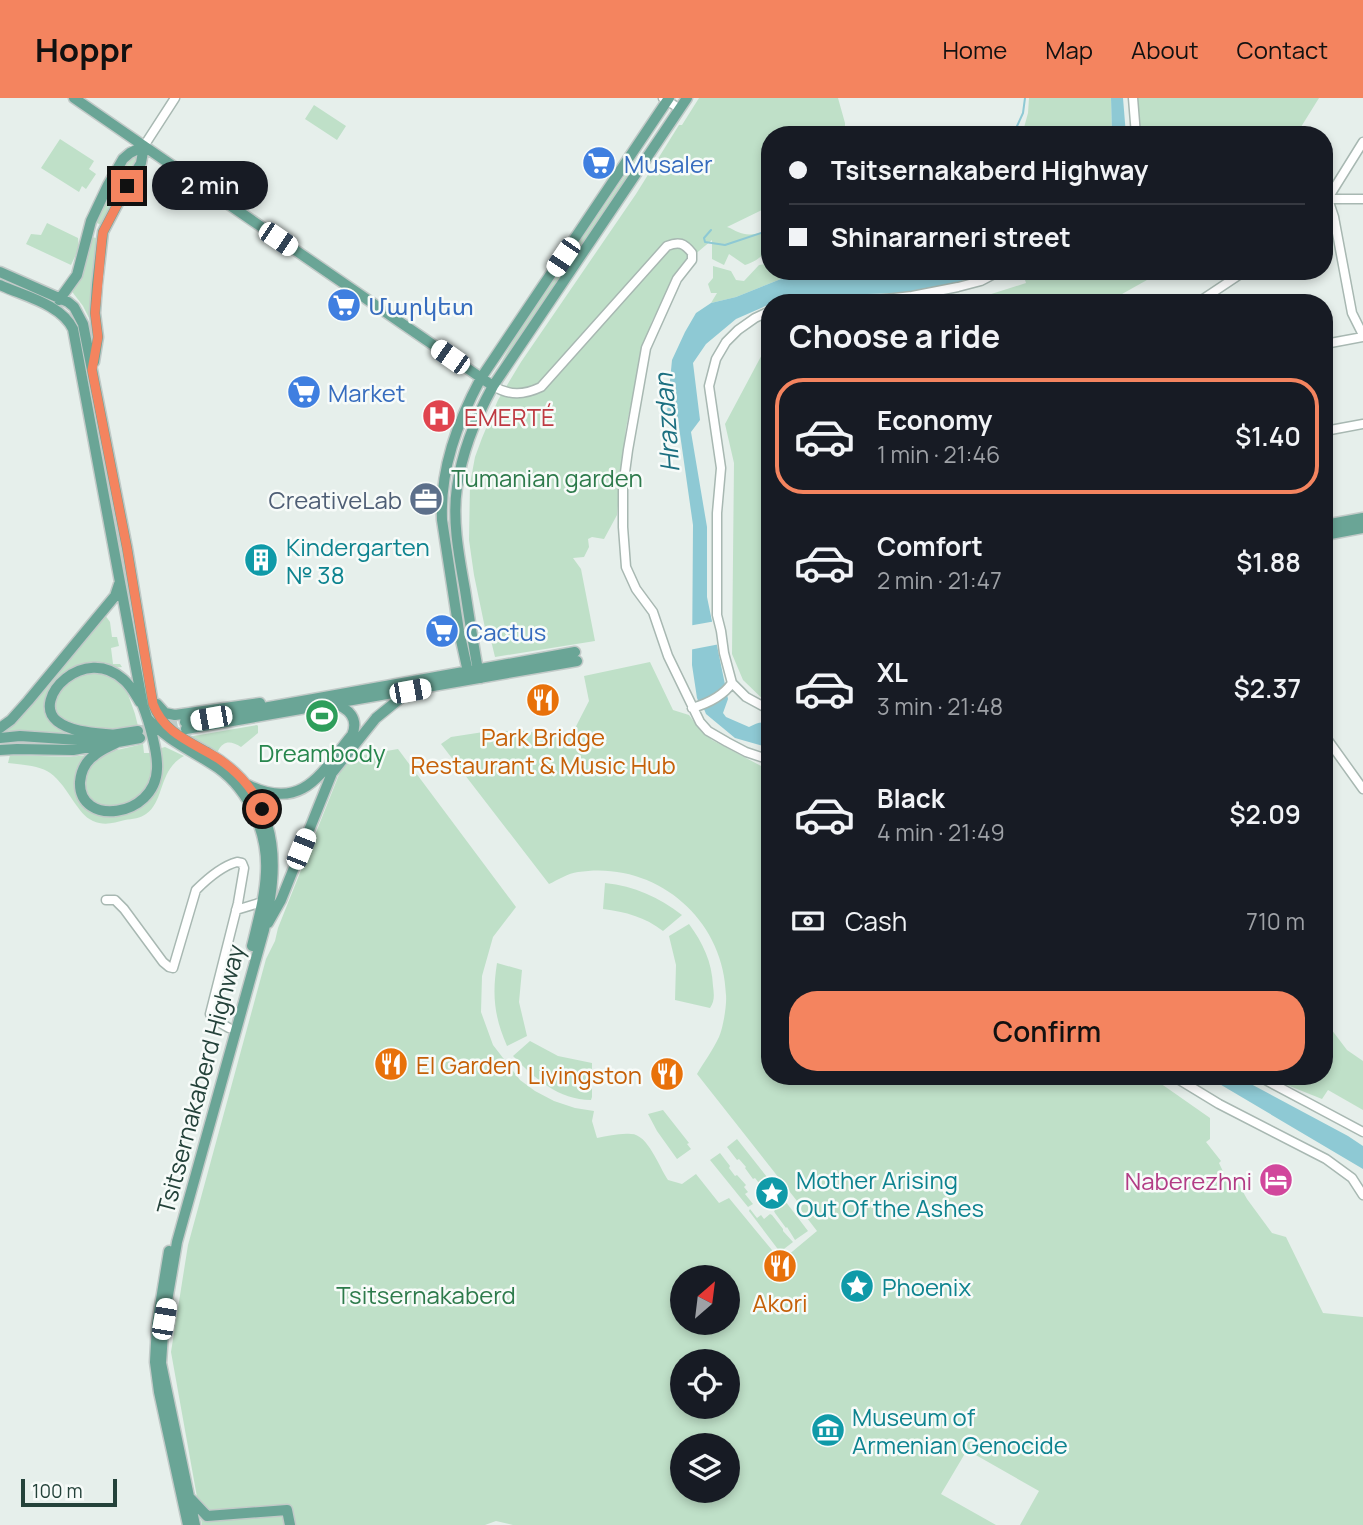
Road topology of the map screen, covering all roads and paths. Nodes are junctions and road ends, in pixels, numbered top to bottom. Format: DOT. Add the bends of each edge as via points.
graph roads {
  1 [pos="75,98"];
  2 [pos="175,98"];
  3 [pos="687,98"];
  4 [pos="1133,98"];
  5 [pos="666,99"];
  6 [pos="680,109"];
  7 [pos="1135,126"];
  8 [pos="1363,142"];
  9 [pos="144,146"];
  10 [pos="1333,190"];
  11 [pos="1363,199"];
  12 [pos="1333,201"];
  13 [pos="1333,215"];
  14 [pos="0,272"];
  15 [pos="983,280"];
  16 [pos="1232,280"];
  17 [pos="0,285"];
  18 [pos="921,294"];
  19 [pos="1210,294"];
  20 [pos="61,297"];
  21 [pos="55,309"];
  22 [pos="761,316"];
  23 [pos="1363,336"];
  24 [pos="1333,342"];
  25 [pos="92,370"];
  26 [pos="481,379"];
  27 [pos="493,386"];
  28 [pos="1363,424"];
  29 [pos="1333,430"];
  30 [pos="1363,518"];
  31 [pos="1333,524"];
  32 [pos="1363,528"];
  33 [pos="1333,534"];
  34 [pos="120,583"];
  35 [pos="576,656"];
  36 [pos="475,675"];
  37 [pos="729,687"];
  38 [pos="366,690"];
  39 [pos="151,691"];
  40 [pos="410,691"];
  41 [pos="333,704"];
  42 [pos="761,705"];
  43 [pos="143,706"];
  44 [pos="696,707"];
  45 [pos="148,719"];
  46 [pos="0,728"];
  47 [pos="139,735"];
  48 [pos="0,738"];
  49 [pos="117,738"];
  50 [pos="1333,747"];
  51 [pos="0,750"];
  52 [pos="761,757"];
  53 [pos="246,783"];
  54 [pos="1363,789"];
  55 [pos="106,900"];
  56 [pos="259,903"];
  57 [pos="236,910"];
  58 [pos="264,930"];
  59 [pos="229,1028"];
  60 [pos="1188,1085"];
  61 [pos="1275,1085"];
  62 [pos="1363,1132"];
  63 [pos="1363,1195"];
  64 [pos="188,1496"];
  65 [pos="188,1525"];
  66 [pos="195,1525"];
  67 [pos="290,1525"];
  1 -- 9 [label="main road"];
  2 -- 9 [label="street"];
  3 -- 6 [label="main road"];
  4 -- 7 [label="street"];
  5 -- 6 [label="street"];
  5 -- 26 [label="main road"];
  6 -- 27 [label="main road"];
  8 -- 10 [label="street"];
  9 -- 20 [label="main road" via="123,159 108,185 91,222 77,275"];
  9 -- 25 [label="main road" via="141,163 103,232"];
  9 -- 26 [label="main road"];
  11 -- 12 [label="street"];
  13 -- 23 [label="street" via="1352,313"];
  14 -- 20 [label="main road"];
  15 -- 18 [label="street"];
  16 -- 19 [label="street"];
  17 -- 21 [label="main road"];
  20 -- 21 [label="main road"];
  20 -- 25 [label="main road, Tsitsernakaberd Highway" via="79,314"];
  21 -- 34 [label="main road" via="67,318 75,335"];
  22 -- 37 [label="street" via="726,342 709,386 721,468 717,615"];
  23 -- 24 [label="street"];
  25 -- 39 [label="main road, Tsitsernakaberd Highway"];
  26 -- 27 [label="main road"];
  26 -- 36 [label="main road" via="456,433 442,503 444,536"];
  27 -- 36 [label="main road" via="464,457 455,520"];
  27 -- 44 [label="street" via="516,394 541,387 667,246 682,244 692,253 646,348 623,487 623,527 626,567 653,612 668,656"];
  28 -- 29 [label="street"];
  30 -- 31 [label="main road"];
  32 -- 33 [label="main road"];
  34 -- 43 [label="main road"];
  34 -- 46 [label="main road" via="115,596 29,701"];
  35 -- 36 [label="main road"];
  36 -- 38 [label="main road"];
  36 -- 40 [label="main road"];
  37 -- 42 [label="street"];
  37 -- 44 [label="street"];
  38 -- 39 [label="main road" via="176,715 162,711"];
  38 -- 41 [label="main road" via="186,726"];
  39 -- 53 [label="main road, Tsitsernakaberd Highway" via="156,713 166,725"];
  40 -- 41 [label="main road"];
  40 -- 58 [label="main road" via="376,718 332,773 281,900"];
  41 -- 53 [label="main road" via="350,712 355,729 319,776 306,787 272,795"];
  43 -- 45 [label="main road"];
  43 -- 49 [label="main road" via="124,679 104,667 85,668 55,688 50,706 57,721"];
  44 -- 52 [label="street" via="708,731"];
  45 -- 49 [label="main road" via="157,770 151,790 130,809 99,810 82,795 81,773 95,754"];
  45 -- 59 [label="main road, Tsitsernakaberd Highway" via="230,779 260,829 264,891"];
  47 -- 49 [label="main road"];
  48 -- 49 [label="main road"];
  49 -- 51 [label="main road" via="73,750"];
  50 -- 54 [label="street"];
  53 -- 58 [label="main road, Tsitsernakaberd Highway" via="262,809 272,851"];
  55 -- 57 [label="street" via="115,900 124,909 163,962 173,968 196,890 237,862 244,868"];
  56 -- 57 [label="street"];
  57 -- 59 [label="street" via="210,1014"];
  58 -- 64 [label="main road, Tsitsernakaberd Highway" via="177,1242 164,1319 161,1363"];
  59 -- 65 [label="main road, Tsitsernakaberd Highway" via="172,1239 157,1324 159,1392"];
  60 -- 63 [label="street" via="1326,1159 1352,1178"];
  61 -- 62 [label="street"];
  64 -- 66 [label="main road, Tsitsernakaberd Highway"];
  64 -- 67 [label="main road" via="207,1516 287,1510"];
}
